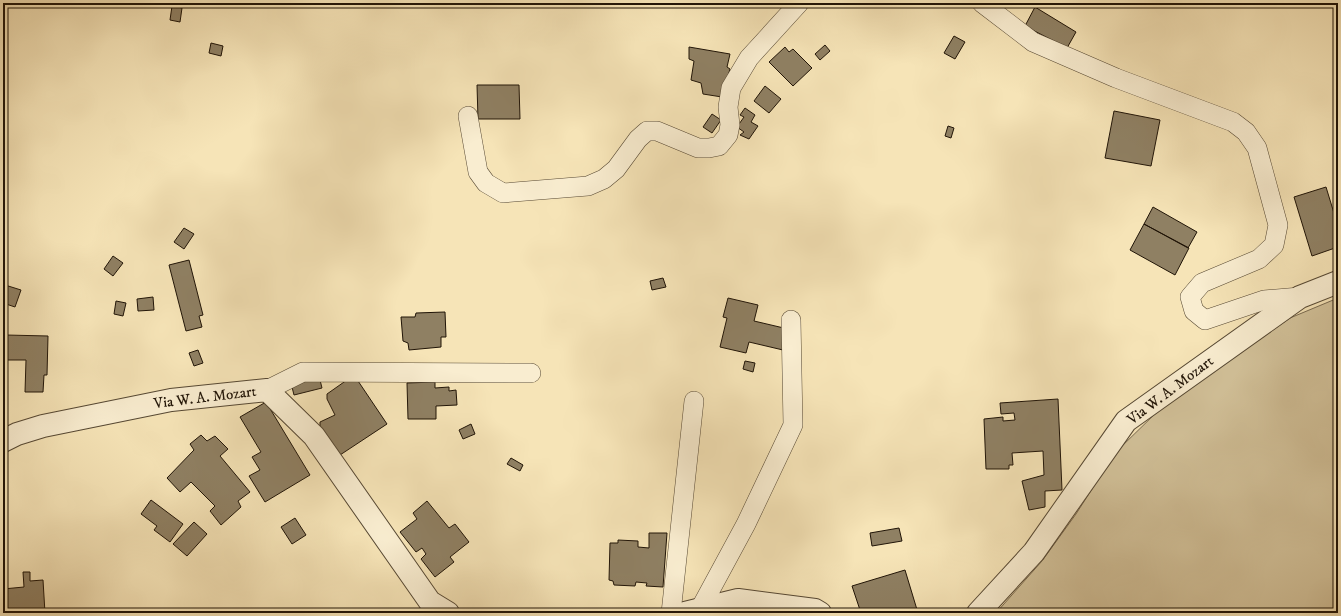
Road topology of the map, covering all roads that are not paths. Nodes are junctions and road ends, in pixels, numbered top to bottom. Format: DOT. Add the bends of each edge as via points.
graph roads {
  1 [pos="799,3"];
  2 [pos="982,3"];
  3 [pos="468,116"];
  4 [pos="1338,282"];
  5 [pos="1300,297"];
  6 [pos="791,320"];
  7 [pos="531,373"];
  8 [pos="267,390"];
  9 [pos="694,400"];
  10 [pos="3,441"];
  11 [pos="693,611"];
  12 [pos="448,613"];
  13 [pos="671,613"];
  14 [pos="820,613"];
  15 [pos="978,613"];
  1 -- 3 [label="street" via="749,58 731,88 728,107 730,125 728,135 720,146 698,148 657,131 647,131 604,180 588,186 503,192 486,183 478,172"];
  2 -- 5 [label="street" via="1033,42 1116,78 1233,122 1246,132 1257,148 1278,225 1274,245 1259,259 1202,283 1190,297 1194,311 1206,320 1264,300"];
  4 -- 5 [label="street, Via W. A. Mozart"];
  5 -- 15 [label="street, Via W. A. Mozart" via="1126,421 1034,552"];
  6 -- 11 [label="street" via="793,425 746,524"];
  7 -- 8 [label="street" via="303,372"];
  8 -- 10 [label="street, Via W. A. Mozart" via="171,400 43,426"];
  8 -- 12 [label="street, Via W. A. Mozart" via="314,436 430,602"];
  9 -- 13 [label="street"];
  11 -- 14 [label="street" via="738,600 815,610"];
}
